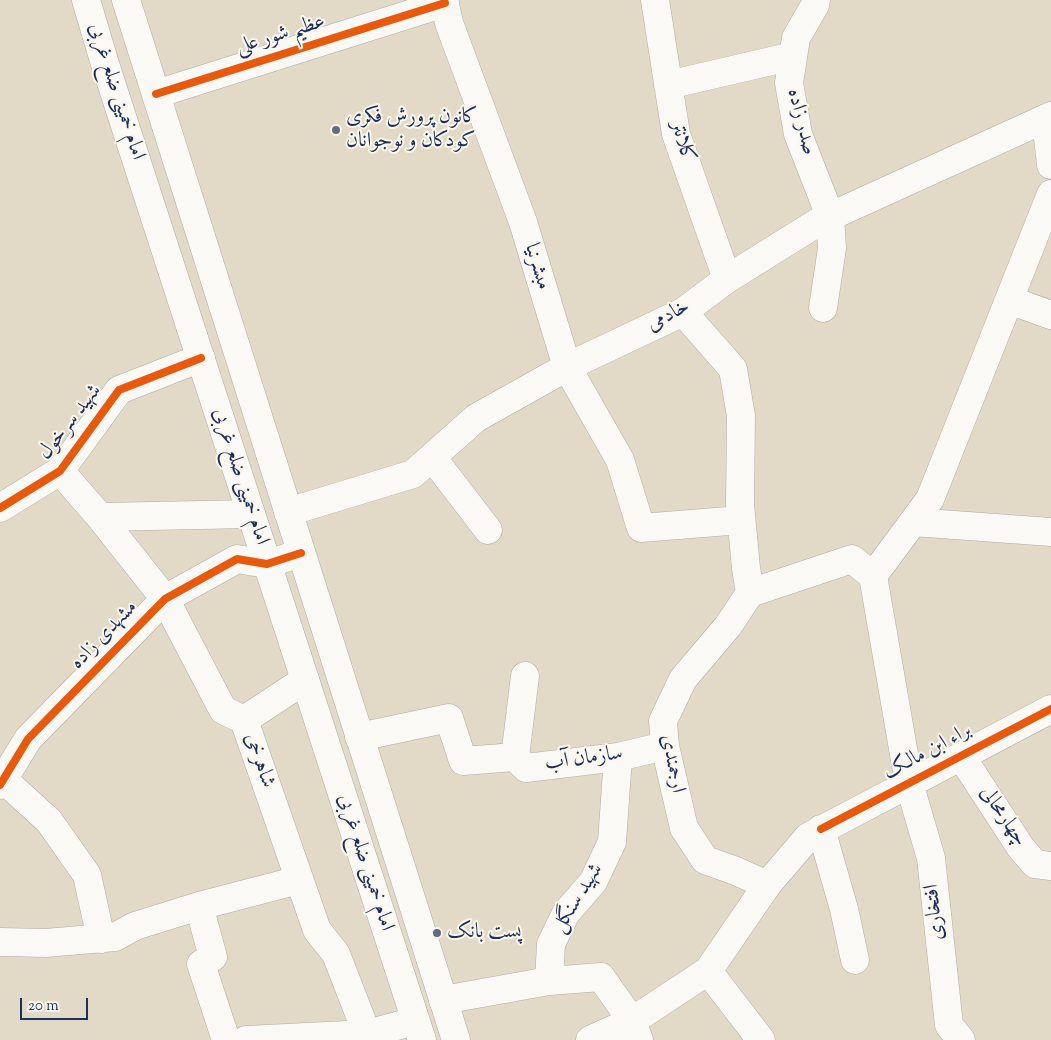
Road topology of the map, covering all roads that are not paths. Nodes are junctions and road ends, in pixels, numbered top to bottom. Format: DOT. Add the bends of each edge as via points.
graph roads {
  1 [pos="86,0"];
  2 [pos="126,0"];
  3 [pos="655,0"];
  4 [pos="816,0"];
  5 [pos="444,1"];
  6 [pos="793,56"];
  7 [pos="668,84"];
  8 [pos="156,94"];
  9 [pos="1049,118"];
  10 [pos="1051,165"];
  11 [pos="1051,194"];
  12 [pos="830,216"];
  13 [pos="727,279"];
  14 [pos="1009,300"];
  15 [pos="823,308"];
  16 [pos="683,312"];
  17 [pos="1051,315"];
  18 [pos="201,358"];
  19 [pos="567,367"];
  20 [pos="432,457"];
  21 [pos="60,471"];
  22 [pos="0,508"];
  23 [pos="288,512"];
  24 [pos="251,514"];
  25 [pos="100,517"];
  26 [pos="741,520"];
  27 [pos="913,522"];
  28 [pos="488,530"];
  29 [pos="1051,532"];
  30 [pos="301,553"];
  31 [pos="267,564"];
  32 [pos="873,576"];
  33 [pos="750,594"];
  34 [pos="165,599"];
  35 [pos="525,676"];
  36 [pos="305,680"];
  37 [pos="1051,709"];
  38 [pos="244,720"];
  39 [pos="359,737"];
  40 [pos="665,746"];
  41 [pos="960,756"];
  42 [pos="514,757"];
  43 [pos="618,757"];
  44 [pos="2,782"];
  45 [pos="909,783"];
  46 [pos="821,830"];
  47 [pos="1051,866"];
  48 [pos="299,880"];
  49 [pos="766,885"];
  50 [pos="199,906"];
  51 [pos="101,938"];
  52 [pos="0,942"];
  53 [pos="855,960"];
  54 [pos="708,971"];
  55 [pos="549,981"];
  56 [pos="443,1000"];
  57 [pos="418,1030"];
  58 [pos="636,1031"];
  59 [pos="367,1034"];
  60 [pos="226,1040"];
  61 [pos="246,1040"];
  62 [pos="456,1040"];
  63 [pos="590,1040"];
  64 [pos="762,1040"];
  65 [pos="961,1040"];
  1 -- 18 [label="main road, امام خمینی ضلع غربی"];
  2 -- 8 [label="main road, امام خمینی ضلع غربی"];
  3 -- 7 [label="main road, کلانتر"];
  4 -- 6 [label="main road, صدر زاده" via="796,38"];
  5 -- 8 [label="main road, عظیم شور علی"];
  5 -- 19 [label="main road, مبشرنیا" via="449,23 523,222"];
  6 -- 7 [label="main road"];
  6 -- 12 [label="main road, صدر زاده" via="789,83 798,134"];
  7 -- 13 [label="main road, کلانتر" via="676,134"];
  8 -- 23 [label="main road, امام خمینی ضلع غربی"];
  9 -- 10 [label="main road"];
  9 -- 12 [label="main road, خادمی"];
  11 -- 14 [label="main road"];
  12 -- 13 [label="main road, خادمی"];
  12 -- 15 [label="main road, صدر زاده" via="832,248"];
  13 -- 16 [label="main road, خادمی"];
  14 -- 17 [label="main road"];
  14 -- 27 [label="main road" via="930,499"];
  16 -- 19 [label="main road, خادمی"];
  16 -- 26 [label="main road" via="733,369 741,416"];
  18 -- 21 [label="main road, شهید سرخول" via="119,390"];
  18 -- 24 [label="main road, امام خمینی ضلع غربی"];
  19 -- 20 [label="main road, خادمی" via="476,418"];
  19 -- 26 [label="main road, مبشرنیا" via="620,460 641,528"];
  20 -- 23 [label="main road, خادمی" via="413,474"];
  20 -- 28 [label="main road"];
  21 -- 22 [label="main road, شهید سرخول"];
  21 -- 25 [label="main road, شاهرخی"];
  23 -- 30 [label="main road, امام خمینی ضلع غربی"];
  24 -- 25 [label="main road"];
  24 -- 31 [label="main road, امام خمینی ضلع غربی"];
  25 -- 34 [label="main road, شاهرخی"];
  26 -- 33 [label="main road"];
  27 -- 29 [label="main road"];
  27 -- 32 [label="main road"];
  30 -- 31 [label="main road"];
  30 -- 39 [label="main road, امام خمینی ضلع غربی"];
  31 -- 34 [label="main road, مشهدی زاده" via="237,559"];
  31 -- 36 [label="main road, امام خمینی ضلع غربی"];
  32 -- 33 [label="main road" via="852,559"];
  32 -- 45 [label="main road, افتخاری"];
  33 -- 40 [label="main road, ارجمندی" via="728,626 683,679 663,721"];
  34 -- 38 [label="main road, شاهرخی" via="223,710"];
  34 -- 44 [label="main road, مشهدی زاده" via="28,739"];
  35 -- 42 [label="main road"];
  36 -- 38 [label="main road"];
  36 -- 57 [label="main road, امام خمینی ضلع غربی"];
  37 -- 41 [label="main road, براء ابن مالک"];
  38 -- 48 [label="main road, شاهرخی"];
  39 -- 42 [label="main road, سازمان آب" via="449,718 463,761"];
  39 -- 56 [label="main road, امام خمینی ضلع غربی"];
  40 -- 43 [label="main road, سازمان آب"];
  40 -- 49 [label="main road, ارجمندی" via="684,828 705,860"];
  41 -- 45 [label="main road, براء ابن مالک"];
  41 -- 47 [label="main road, چهارمحالی" via="1034,864"];
  42 -- 43 [label="main road, سازمان آب" via="526,768"];
  43 -- 55 [label="main road, شهید سنگل" via="612,842 594,882 566,913 551,944"];
  44 -- 51 [label="main road" via="49,821 86,875"];
  45 -- 46 [label="main road, براء ابن مالک"];
  45 -- 65 [label="main road, افتخاری" via="931,858 949,1026"];
  46 -- 49 [label="main road, براء ابن مالک" via="808,837"];
  46 -- 53 [label="main road"];
  48 -- 50 [label="main road"];
  48 -- 59 [label="main road, شاهرخی" via="317,930 336,954"];
  49 -- 54 [label="main road, براء ابن مالک"];
  50 -- 51 [label="main road" via="135,926 115,937"];
  50 -- 60 [label="main road" via="213,956 201,964"];
  51 -- 52 [label="main road" via="46,943"];
  54 -- 58 [label="main road, براء ابن مالک"];
  54 -- 64 [label="main road"];
  55 -- 56 [label="main road"];
  55 -- 58 [label="main road" via="601,977"];
  56 -- 62 [label="main road, امام خمینی ضلع غربی"];
  57 -- 59 [label="main road"];
  58 -- 63 [label="main road, براء ابن مالک"];
  59 -- 61 [label="main road"];
}
